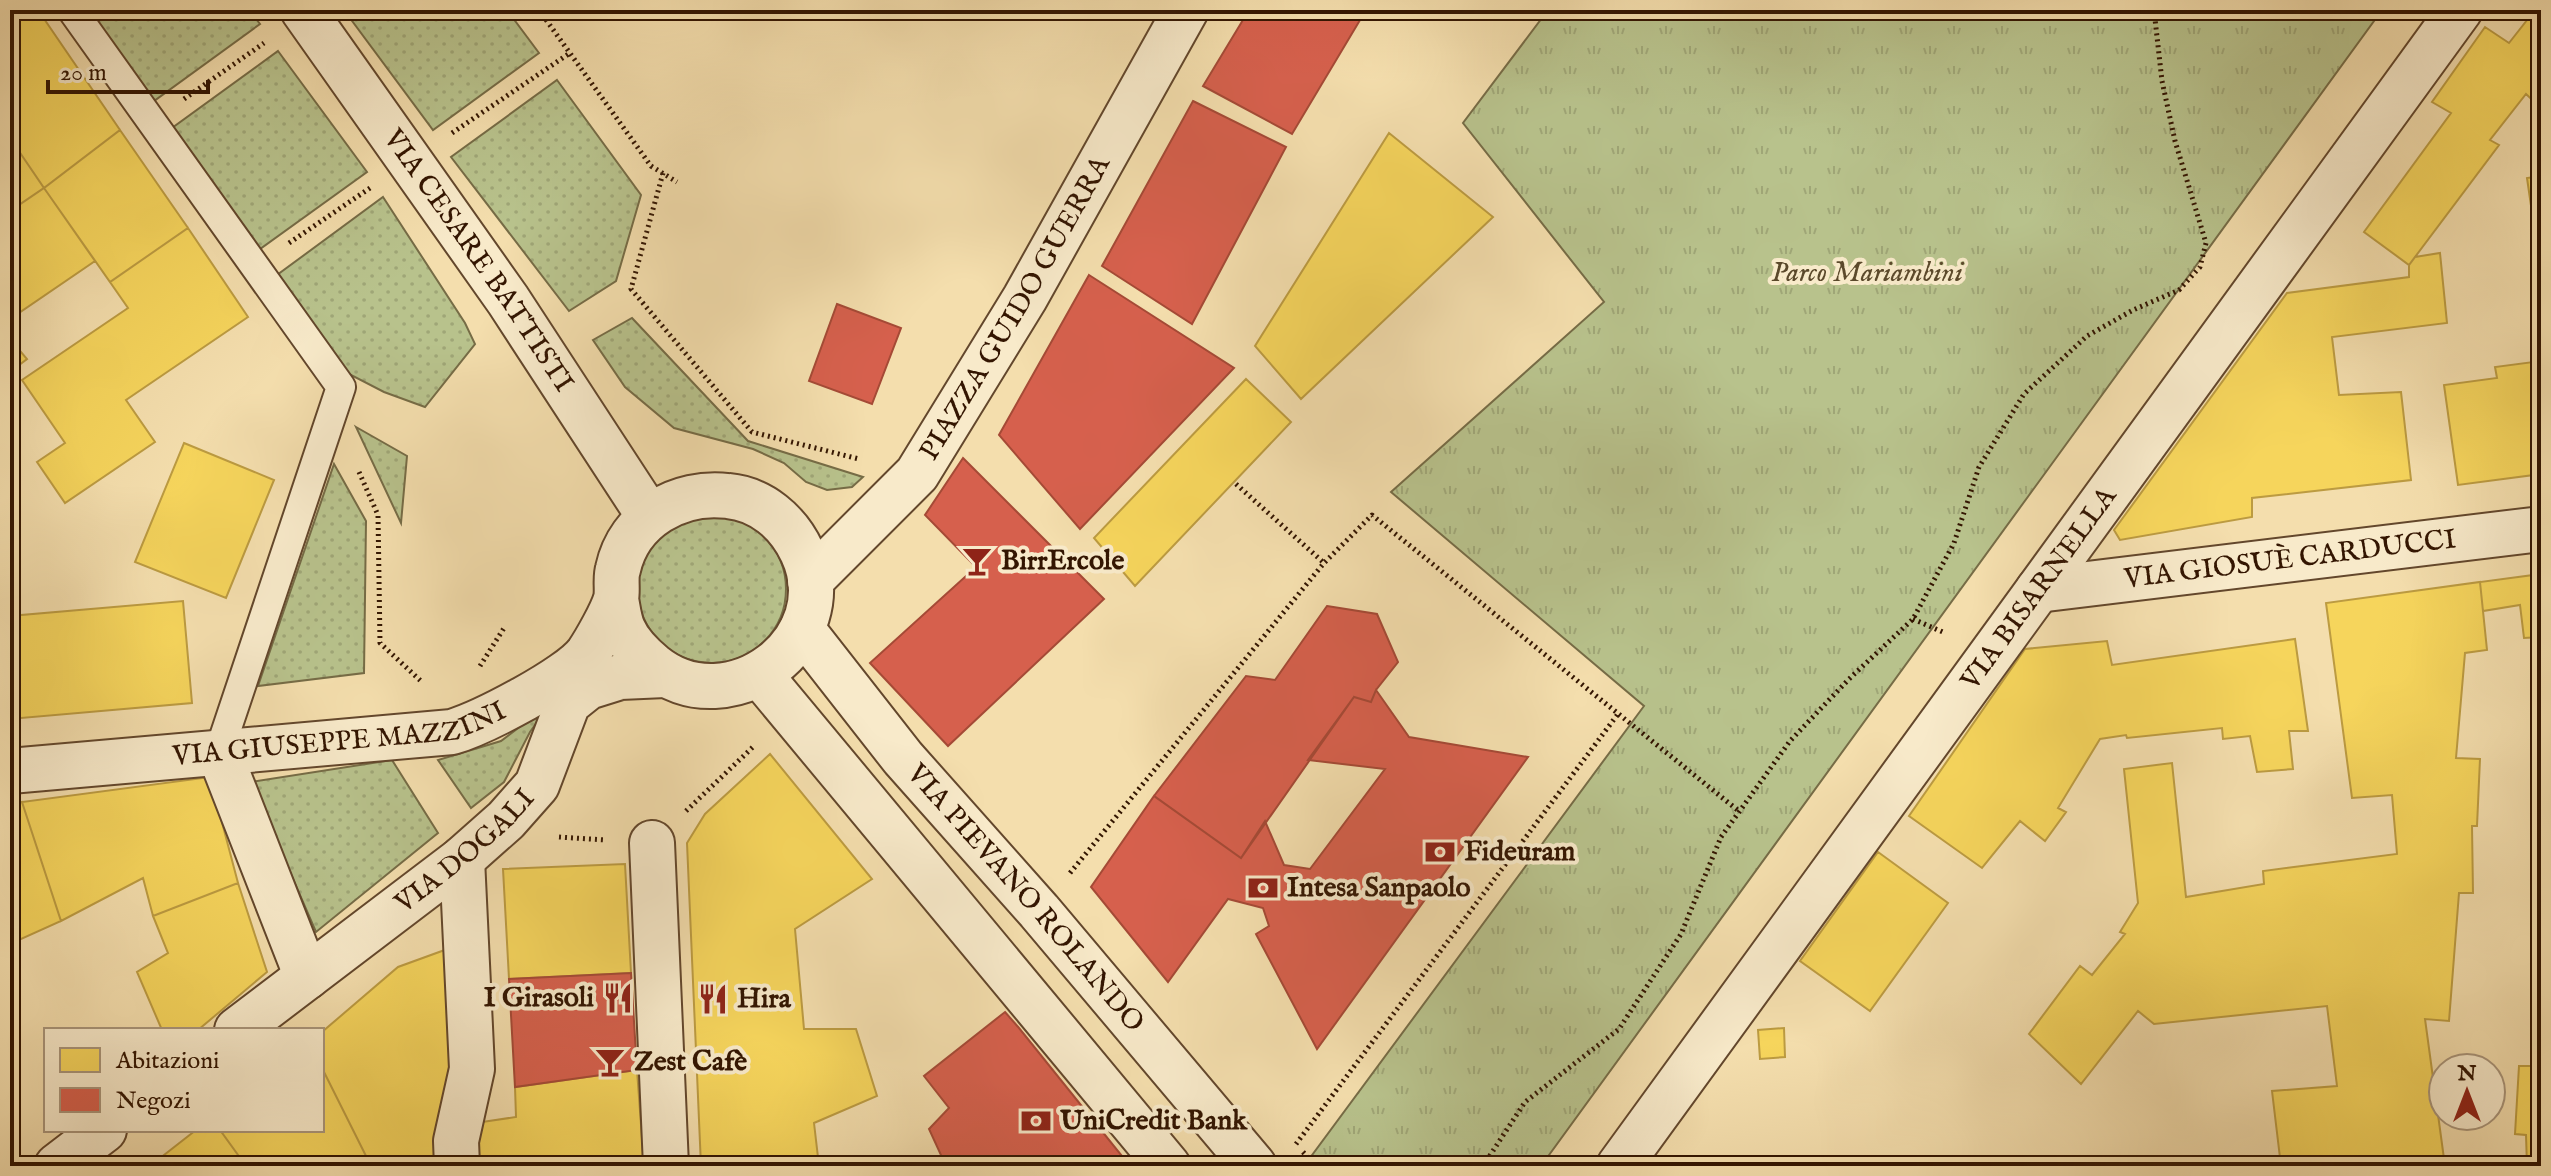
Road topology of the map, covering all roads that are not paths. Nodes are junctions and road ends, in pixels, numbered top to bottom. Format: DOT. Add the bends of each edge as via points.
graph roads {
  1 [pos="72,10"];
  2 [pos="1186,10"];
  3 [pos="2460,10"];
  4 [pos="304,12"];
  5 [pos="649,516"];
  6 [pos="2541,529"];
  7 [pos="810,581"];
  8 [pos="2038,590"];
  9 [pos="616,599"];
  10 [pos="802,629"];
  11 [pos="665,675"];
  12 [pos="760,675"];
  13 [pos="219,752"];
  14 [pos="10,771"];
  15 [pos="652,843"];
  16 [pos="462,859"];
  17 [pos="307,977"];
  18 [pos="240,1028"];
  19 [pos="101,1132"];
  20 [pos="57,1166"];
  21 [pos="457,1166"];
  22 [pos="666,1166"];
  23 [pos="1168,1166"];
  24 [pos="1254,1166"];
  25 [pos="1619,1166"];
  1 -- 13 [label="lane" via="341,387"];
  2 -- 7 [label="street, PIAZZA GUIDO GUERRA" via="1039,274 917,474"];
  3 -- 8 [label="street, VIA BISARNELLA"];
  4 -- 5 [label="street, VIA CESARE BATTISTI" via="508,300"];
  5 -- 7 [label="street" via="676,500 707,493 738,497 767,509 788,529 803,554"];
  5 -- 9 [label="street" via="629,540 618,569"];
  6 -- 8 [label="street, VIA GIOSUÈ CARDUCCI"];
  7 -- 10 [label="street"];
  8 -- 25 [label="street, VIA BISARNELLA"];
  9 -- 11 [label="street" via="623,629 641,655"];
  9 -- 13 [label="street, VIA GIUSEPPE MAZZINI" via="587,655 484,721 452,732"];
  10 -- 12 [label="street" via="779,661"];
  10 -- 24 [label="street, VIA PIEVANO ROLANDO" via="903,758"];
  11 -- 12 [label="street" via="696,686 729,686"];
  11 -- 16 [label="street, VIA DOGALI" via="620,677 588,687 568,703 537,785"];
  12 -- 23 [label="street, VIA PIEVANO ROLANDO"];
  13 -- 14 [label="street, VIA GIUSEPPE MAZZINI"];
  13 -- 17 [label="street"];
  15 -- 22 [label="street"];
  16 -- 17 [label="street, VIA DOGALI"];
  16 -- 21 [label="street" via="472,1069 456,1141"];
  17 -- 18 [label="street, VIA DOGALI"];
  19 -- 20 [label="street"];
}
